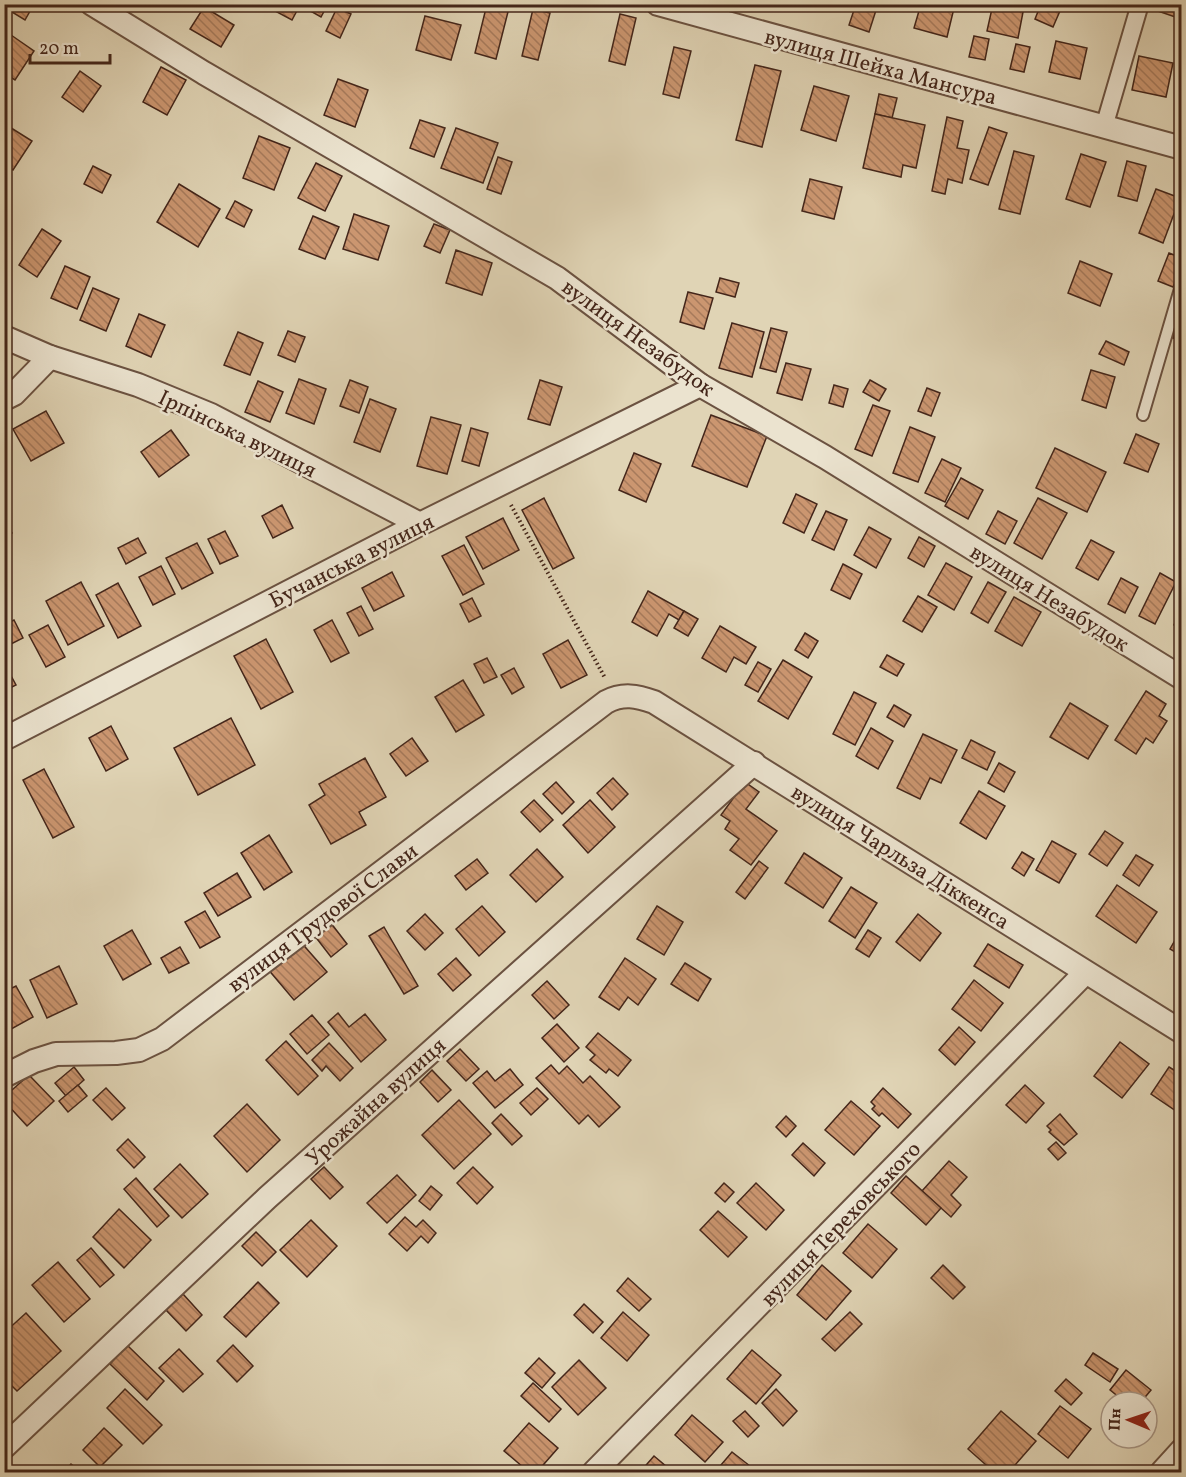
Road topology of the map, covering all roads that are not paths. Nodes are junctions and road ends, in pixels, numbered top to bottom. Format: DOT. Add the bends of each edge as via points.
graph roads {
  1 [pos="92,4"];
  2 [pos="658,4"];
  3 [pos="1140,4"];
  4 [pos="697,10"];
  5 [pos="1104,127"];
  6 [pos="1182,148"];
  7 [pos="1182,282"];
  8 [pos="4,337"];
  9 [pos="50,357"];
  10 [pos="700,385"];
  11 [pos="4,399"];
  12 [pos="1143,415"];
  13 [pos="420,524"];
  14 [pos="1182,678"];
  15 [pos="615,697"];
  16 [pos="4,739"];
  17 [pos="754,763"];
  18 [pos="1085,973"];
  19 [pos="1182,1032"];
  20 [pos="4,1076"];
  21 [pos="4,1447"];
  22 [pos="1182,1449"];
  23 [pos="1164,1472"];
  24 [pos="594,1473"];
  1 -- 10 [label="street, вулиця Незабудок" via="557,278"];
  2 -- 4 [label="street, вулиця Шейха Мансура"];
  3 -- 5 [label="street"];
  4 -- 5 [label="street, вулиця Шейха Мансура"];
  5 -- 6 [label="street, вулиця Шейха Мансура"];
  7 -- 12 [label="lane"];
  8 -- 9 [label="street, Ірпінська вулиця"];
  9 -- 11 [label="street" via="14,394"];
  9 -- 13 [label="street, Ірпінська вулиця" via="138,385 211,415"];
  10 -- 13 [label="street, Бучанська вулиця"];
  10 -- 14 [label="street, вулиця Незабудок" via="825,456"];
  13 -- 16 [label="street, Бучанська вулиця"];
  15 -- 17 [label="street, вулиця Чарльза Діккенса" via="638,696 654,702"];
  15 -- 20 [label="street, вулиця Трудової Слави" via="162,1039 139,1050 56,1054"];
  17 -- 18 [label="street, вулиця Чарльза Діккенса"];
  17 -- 21 [label="street, Урожайна вулиця" via="267,1198"];
  18 -- 19 [label="street, вулиця Чарльза Діккенса"];
  18 -- 24 [label="street, вулиця Тереховського"];
  22 -- 23 [label="street"];
}
